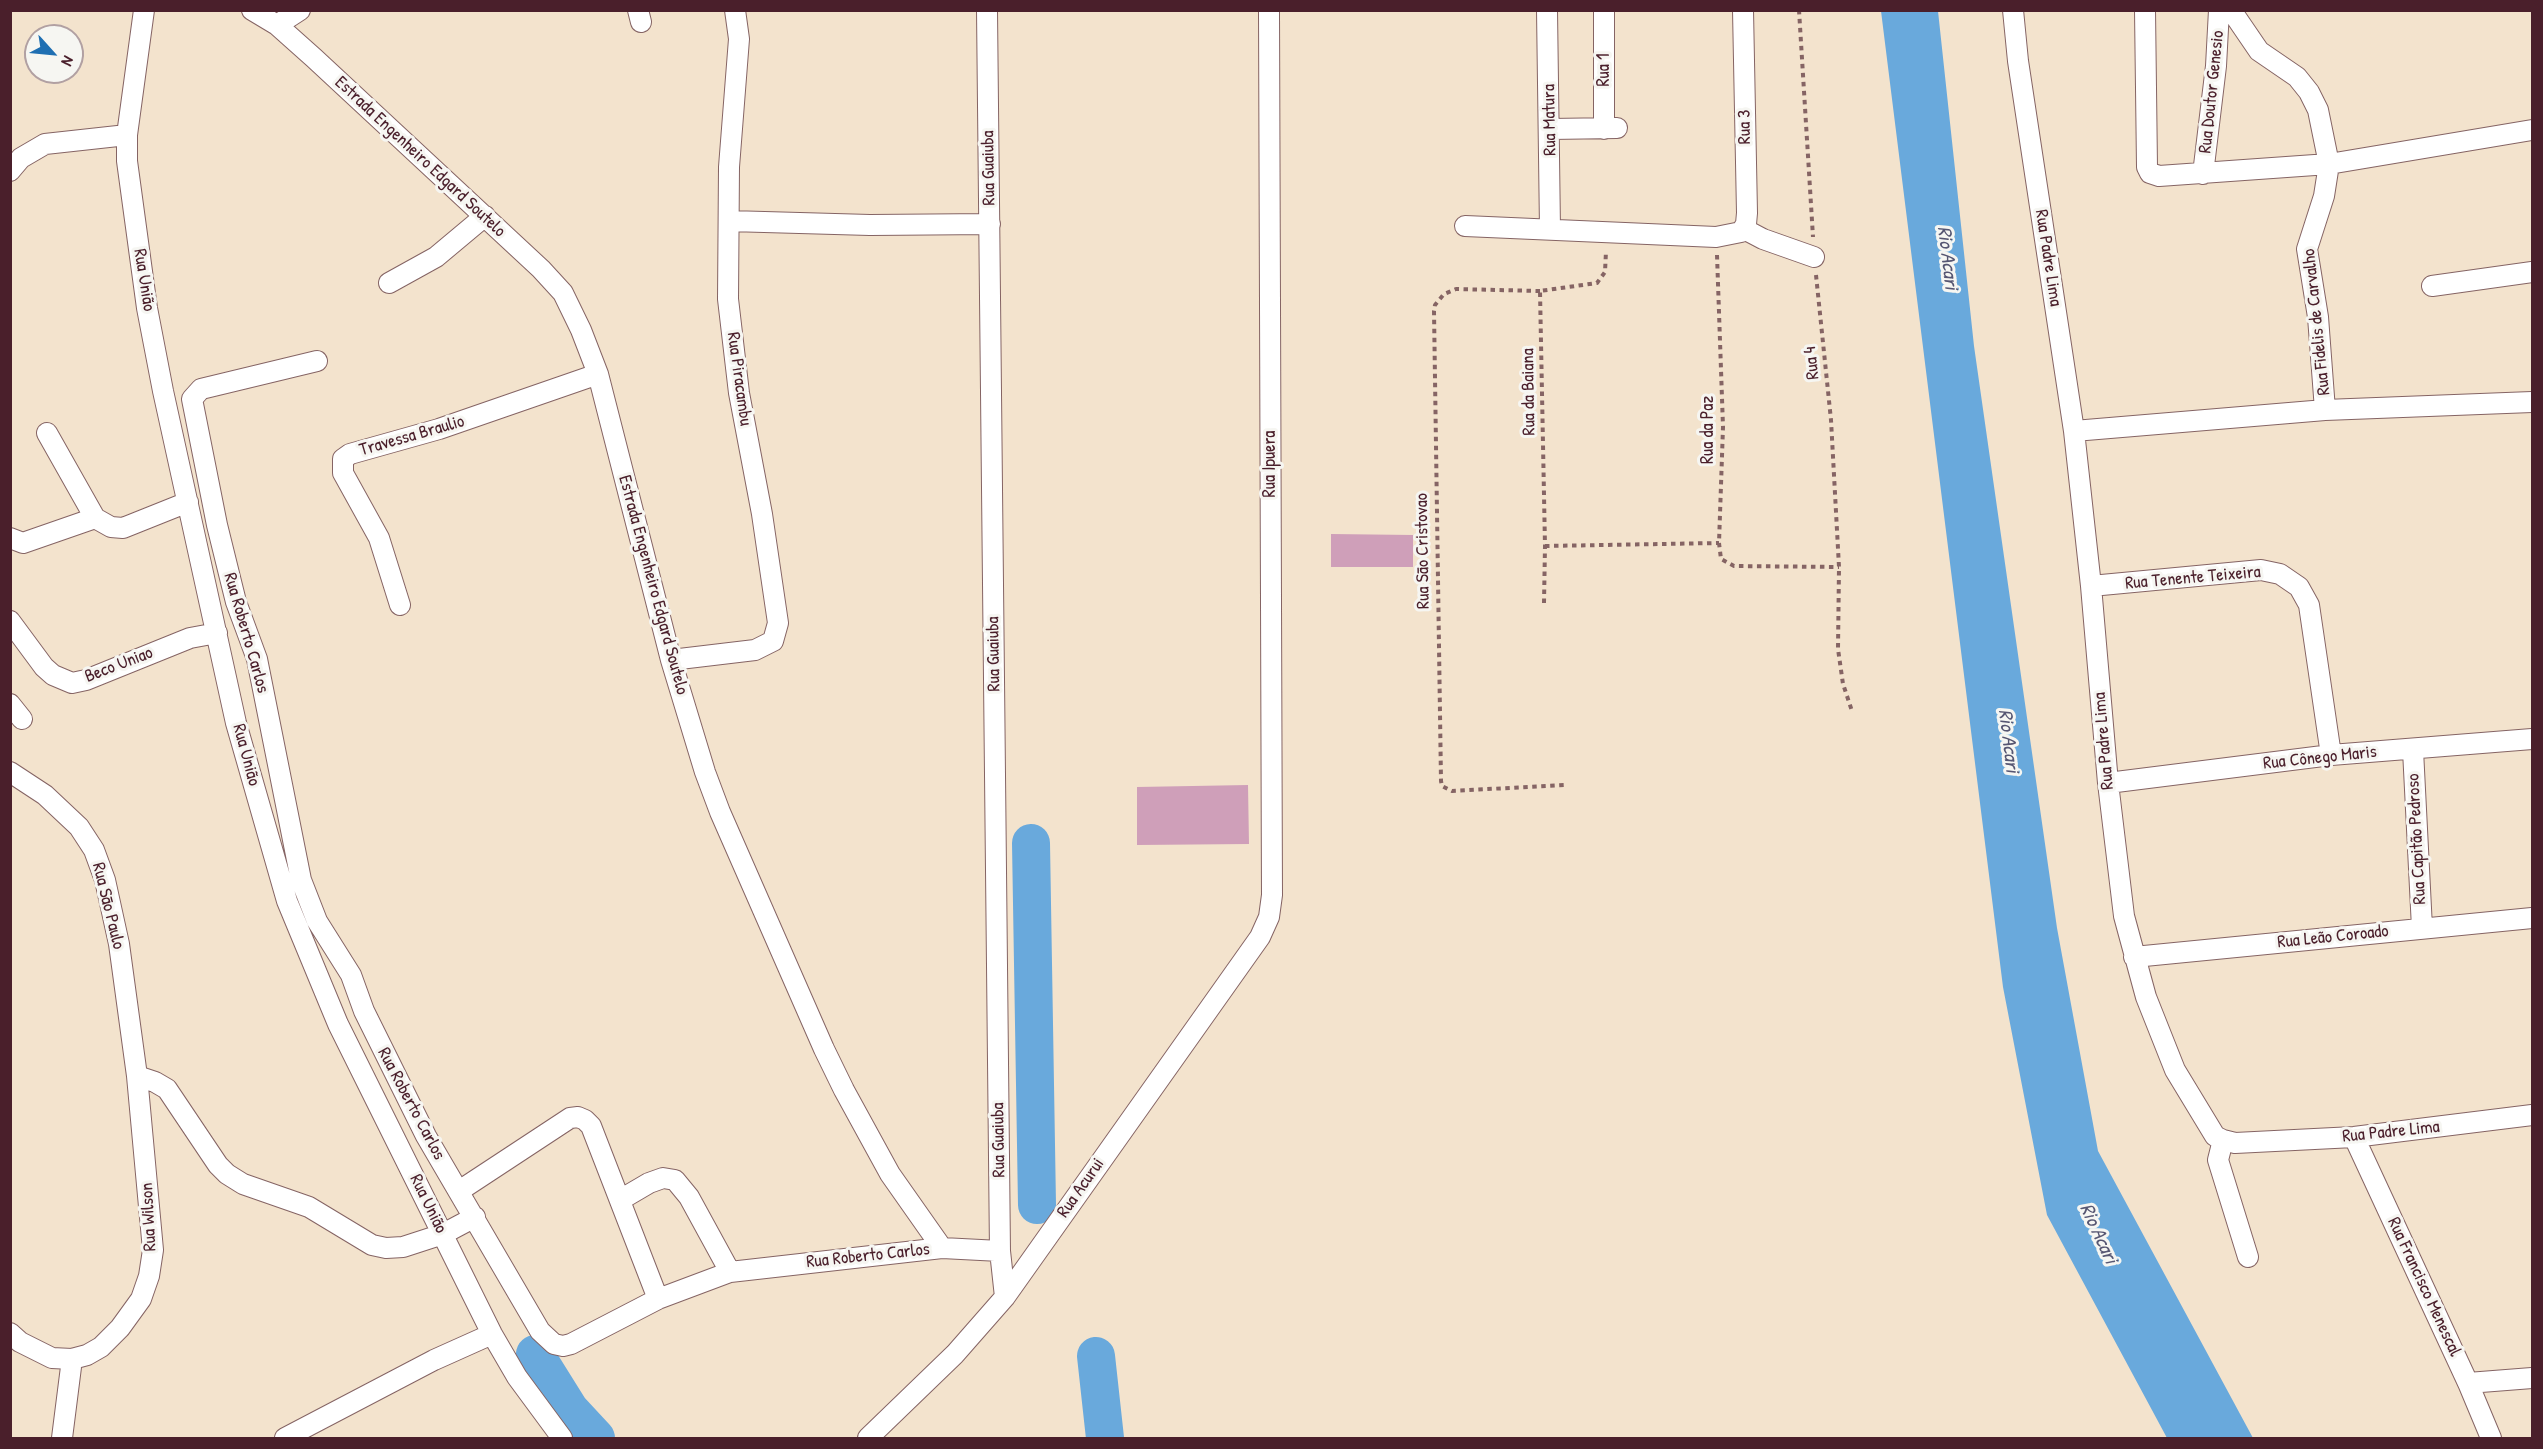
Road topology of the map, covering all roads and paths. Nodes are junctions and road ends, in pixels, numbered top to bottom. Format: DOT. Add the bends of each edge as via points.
graph roads {
  1 [pos="144,10"];
  2 [pos="252,10"];
  3 [pos="300,10"];
  4 [pos="735,10"];
  5 [pos="987,10"];
  6 [pos="1269,10"];
  7 [pos="1548,10"];
  8 [pos="1604,10"];
  9 [pos="1743,10"];
  10 [pos="1799,10"];
  11 [pos="2013,10"];
  12 [pos="2145,10"];
  13 [pos="2219,10"];
  14 [pos="2231,10"];
  15 [pos="277,26"];
  16 [pos="1550,129"];
  17 [pos="2532,130"];
  18 [pos="127,135"];
  19 [pos="2329,164"];
  20 [pos="10,171"];
  21 [pos="2203,174"];
  22 [pos="485,216"];
  23 [pos="729,221"];
  24 [pos="990,224"];
  25 [pos="1465,226"];
  26 [pos="1550,229"];
  27 [pos="1606,232"];
  28 [pos="1730,233"];
  29 [pos="1814,257"];
  30 [pos="2532,272"];
  31 [pos="389,283"];
  32 [pos="2432,286"];
  33 [pos="1540,291"];
  34 [pos="317,361"];
  35 [pos="598,374"];
  36 [pos="2532,402"];
  37 [pos="2325,410"];
  38 [pos="2074,431"];
  39 [pos="47,433"];
  40 [pos="188,502"];
  41 [pos="95,518"];
  42 [pos="217,525"];
  43 [pos="194,528"];
  44 [pos="10,538"];
  45 [pos="1719,543"];
  46 [pos="1545,546"];
  47 [pos="1839,567"];
  48 [pos="2091,586"];
  49 [pos="1544,603"];
  50 [pos="400,605"];
  51 [pos="10,621"];
  52 [pos="217,633"];
  53 [pos="671,660"];
  54 [pos="1852,711"];
  55 [pos="268,717"];
  56 [pos="236,723"];
  57 [pos="2532,740"];
  58 [pos="2412,750"];
  59 [pos="2331,755"];
  60 [pos="10,772"];
  61 [pos="280,774"];
  62 [pos="253,782"];
  63 [pos="2108,783"];
  64 [pos="1564,785"];
  65 [pos="1269,917"];
  66 [pos="2532,918"];
  67 [pos="2422,928"];
  68 [pos="2134,957"];
  69 [pos="137,1076"];
  70 [pos="2532,1115"];
  71 [pos="2354,1137"];
  72 [pos="2223,1140"];
  73 [pos="459,1191"];
  74 [pos="620,1200"];
  75 [pos="475,1217"];
  76 [pos="443,1234"];
  77 [pos="942,1248"];
  78 [pos="1000,1251"];
  79 [pos="2248,1257"];
  80 [pos="730,1272"];
  81 [pos="1005,1297"];
  82 [pos="658,1299"];
  83 [pos="10,1333"];
  84 [pos="492,1334"];
  85 [pos="72,1359"];
  86 [pos="2532,1378"];
  87 [pos="2468,1383"];
  88 [pos="62,1438"];
  89 [pos="285,1438"];
  90 [pos="562,1438"];
  91 [pos="868,1438"];
  92 [pos="2491,1438"];
  1 -- 18 [label="street, Rua União"];
  2 -- 15 [label="street, Estrada Engenheiro Edgard Soutelo"];
  3 -- 15 [label="street"];
  4 -- 23 [label="street, Rua Piracambu" via="739,39"];
  5 -- 24 [label="street, Rua Guaiuba"];
  6 -- 65 [label="street, Rua Ipuera"];
  7 -- 16 [label="street, Rua Matura"];
  8 -- 16 [label="street, Rua 1" via="1611,128"];
  9 -- 28 [label="street, Rua 3" via="1747,213"];
  10 -- 29 [label="path, Rua 4"];
  11 -- 38 [label="street, Rua Padre Lima"];
  12 -- 21 [label="street" via="2148,170 2159,176"];
  13 -- 21 [label="street, Rua Doutor Genesio"];
  14 -- 19 [label="street" via="2259,51 2297,77 2309,92 2318,110"];
  15 -- 22 [label="street, Estrada Engenheiro Edgard Soutelo"];
  16 -- 26 [label="street, Rua Matura"];
  17 -- 19 [label="street"];
  18 -- 20 [label="street" via="45,144"];
  18 -- 40 [label="street, Rua União" via="130,189 147,308"];
  19 -- 21 [label="street"];
  19 -- 37 [label="street, Rua Fidelis de Carvalho" via="2324,196 2307,249 2318,317"];
  22 -- 31 [label="street" via="436,256"];
  22 -- 35 [label="street, Estrada Engenheiro Edgard Soutelo" via="563,293"];
  23 -- 24 [label="street"];
  23 -- 53 [label="street, Rua Piracambu" via="728,299 738,382 778,623 773,641 755,651"];
  24 -- 78 [label="street, Rua Guaiuba"];
  25 -- 26 [label="street"];
  26 -- 27 [label="street"];
  27 -- 28 [label="street"];
  27 -- 33 [label="path" via="1607,262 1597,283"];
  28 -- 29 [label="street" via="1763,239"];
  28 -- 45 [label="path, Rua da Paz"];
  29 -- 47 [label="path, Rua 4" via="1831,420"];
  30 -- 32 [label="street"];
  33 -- 46 [label="path, Rua da Baiana"];
  33 -- 64 [label="path, Rua Sāo Cristovao" via="1456,290 1438,299 1434,311 1441,781 1442,786 1452,791"];
  34 -- 42 [label="street, Rua Roberto Carlos" via="201,389 192,399"];
  35 -- 50 [label="street, Travessa Braulio" via="439,429 350,453 343,459 343,472 379,538"];
  35 -- 53 [label="street, Estrada Engenheiro Edgard Soutelo"];
  36 -- 37 [label="street"];
  37 -- 38 [label="street"];
  38 -- 48 [label="street, Rua Padre Lima"];
  39 -- 41 [label="street"];
  40 -- 41 [label="street" via="123,528 111,527"];
  40 -- 43 [label="street, Rua União"];
  41 -- 44 [label="street" via="23,543"];
  42 -- 43 [label="street"];
  42 -- 55 [label="street, Rua Roberto Carlos" via="236,602 257,659"];
  43 -- 52 [label="street, Rua União"];
  45 -- 46 [label="path"];
  45 -- 47 [label="path" via="1721,559 1734,566"];
  46 -- 49 [label="path, Rua da Baiana"];
  47 -- 54 [label="path, Rua 4" via="1838,649"];
  48 -- 59 [label="street, Rua Tenente Teixeira" via="2261,570 2290,580 2309,605"];
  48 -- 63 [label="street, Rua Padre Lima"];
  51 -- 52 [label="street, Beco Uniao" via="52,675 72,682 86,680 190,638"];
  52 -- 56 [label="street, Rua União"];
  53 -- 77 [label="street, Estrada Engenheiro Edgard Soutelo" via="716,802 824,1049 891,1174"];
  55 -- 56 [label="street"];
  55 -- 61 [label="street, Rua Roberto Carlos"];
  56 -- 62 [label="street, Rua União"];
  57 -- 58 [label="street, Rua Cônego Maris"];
  58 -- 59 [label="street, Rua Cônego Maris"];
  58 -- 67 [label="street, Rua Capitão Pedroso"];
  59 -- 63 [label="street, Rua Cônego Maris"];
  60 -- 69 [label="street, Rua Sāo Paulo" via="79,827 94,850 119,944"];
  61 -- 62 [label="street"];
  61 -- 73 [label="street, Rua Roberto Carlos" via="301,880 317,921 351,975 364,1011 410,1105"];
  62 -- 76 [label="street, Rua União" via="287,901 315,970"];
  63 -- 68 [label="street, Rua Padre Lima" via="2124,916"];
  65 -- 81 [label="street, Rua Acurui" via="1260,937"];
  66 -- 67 [label="street, Rua Leão Coroado"];
  67 -- 68 [label="street, Rua Leão Coroado"];
  68 -- 72 [label="street, Rua Padre Lima" via="2175,1070 2210,1128"];
  69 -- 76 [label="street" via="166,1089 218,1165 243,1184 309,1207 372,1245 403,1247"];
  69 -- 85 [label="street, Rua Wilson" via="153,1250 149,1276 141,1299 120,1328 101,1347"];
  70 -- 71 [label="street, Rua Padre Lima"];
  71 -- 72 [label="street, Rua Padre Lima" via="2235,1143"];
  71 -- 87 [label="street, Rua Francisco Menescal"];
  72 -- 79 [label="street" via="2218,1160"];
  73 -- 74 [label="street" via="562,1122 578,1117 591,1126"];
  73 -- 75 [label="street, Rua Roberto Carlos"];
  74 -- 80 [label="street" via="663,1178 675,1180 689,1197"];
  74 -- 82 [label="street"];
  75 -- 76 [label="street"];
  75 -- 82 [label="street, Rua Roberto Carlos" via="540,1332 554,1344 572,1344"];
  76 -- 84 [label="street, Rua União"];
  77 -- 78 [label="street, Rua Roberto Carlos"];
  77 -- 80 [label="street, Rua Roberto Carlos"];
  78 -- 81 [label="street, Rua Guaiuba"];
  80 -- 82 [label="street, Rua Roberto Carlos"];
  81 -- 91 [label="street, Rua Acurui" via="955,1354"];
  83 -- 85 [label="street" via="52,1358"];
  84 -- 89 [label="street"];
  84 -- 90 [label="street, Rua União" via="517,1377"];
  85 -- 88 [label="street"];
  86 -- 87 [label="street"];
  87 -- 92 [label="street, Rua Francisco Menescal"];
}
